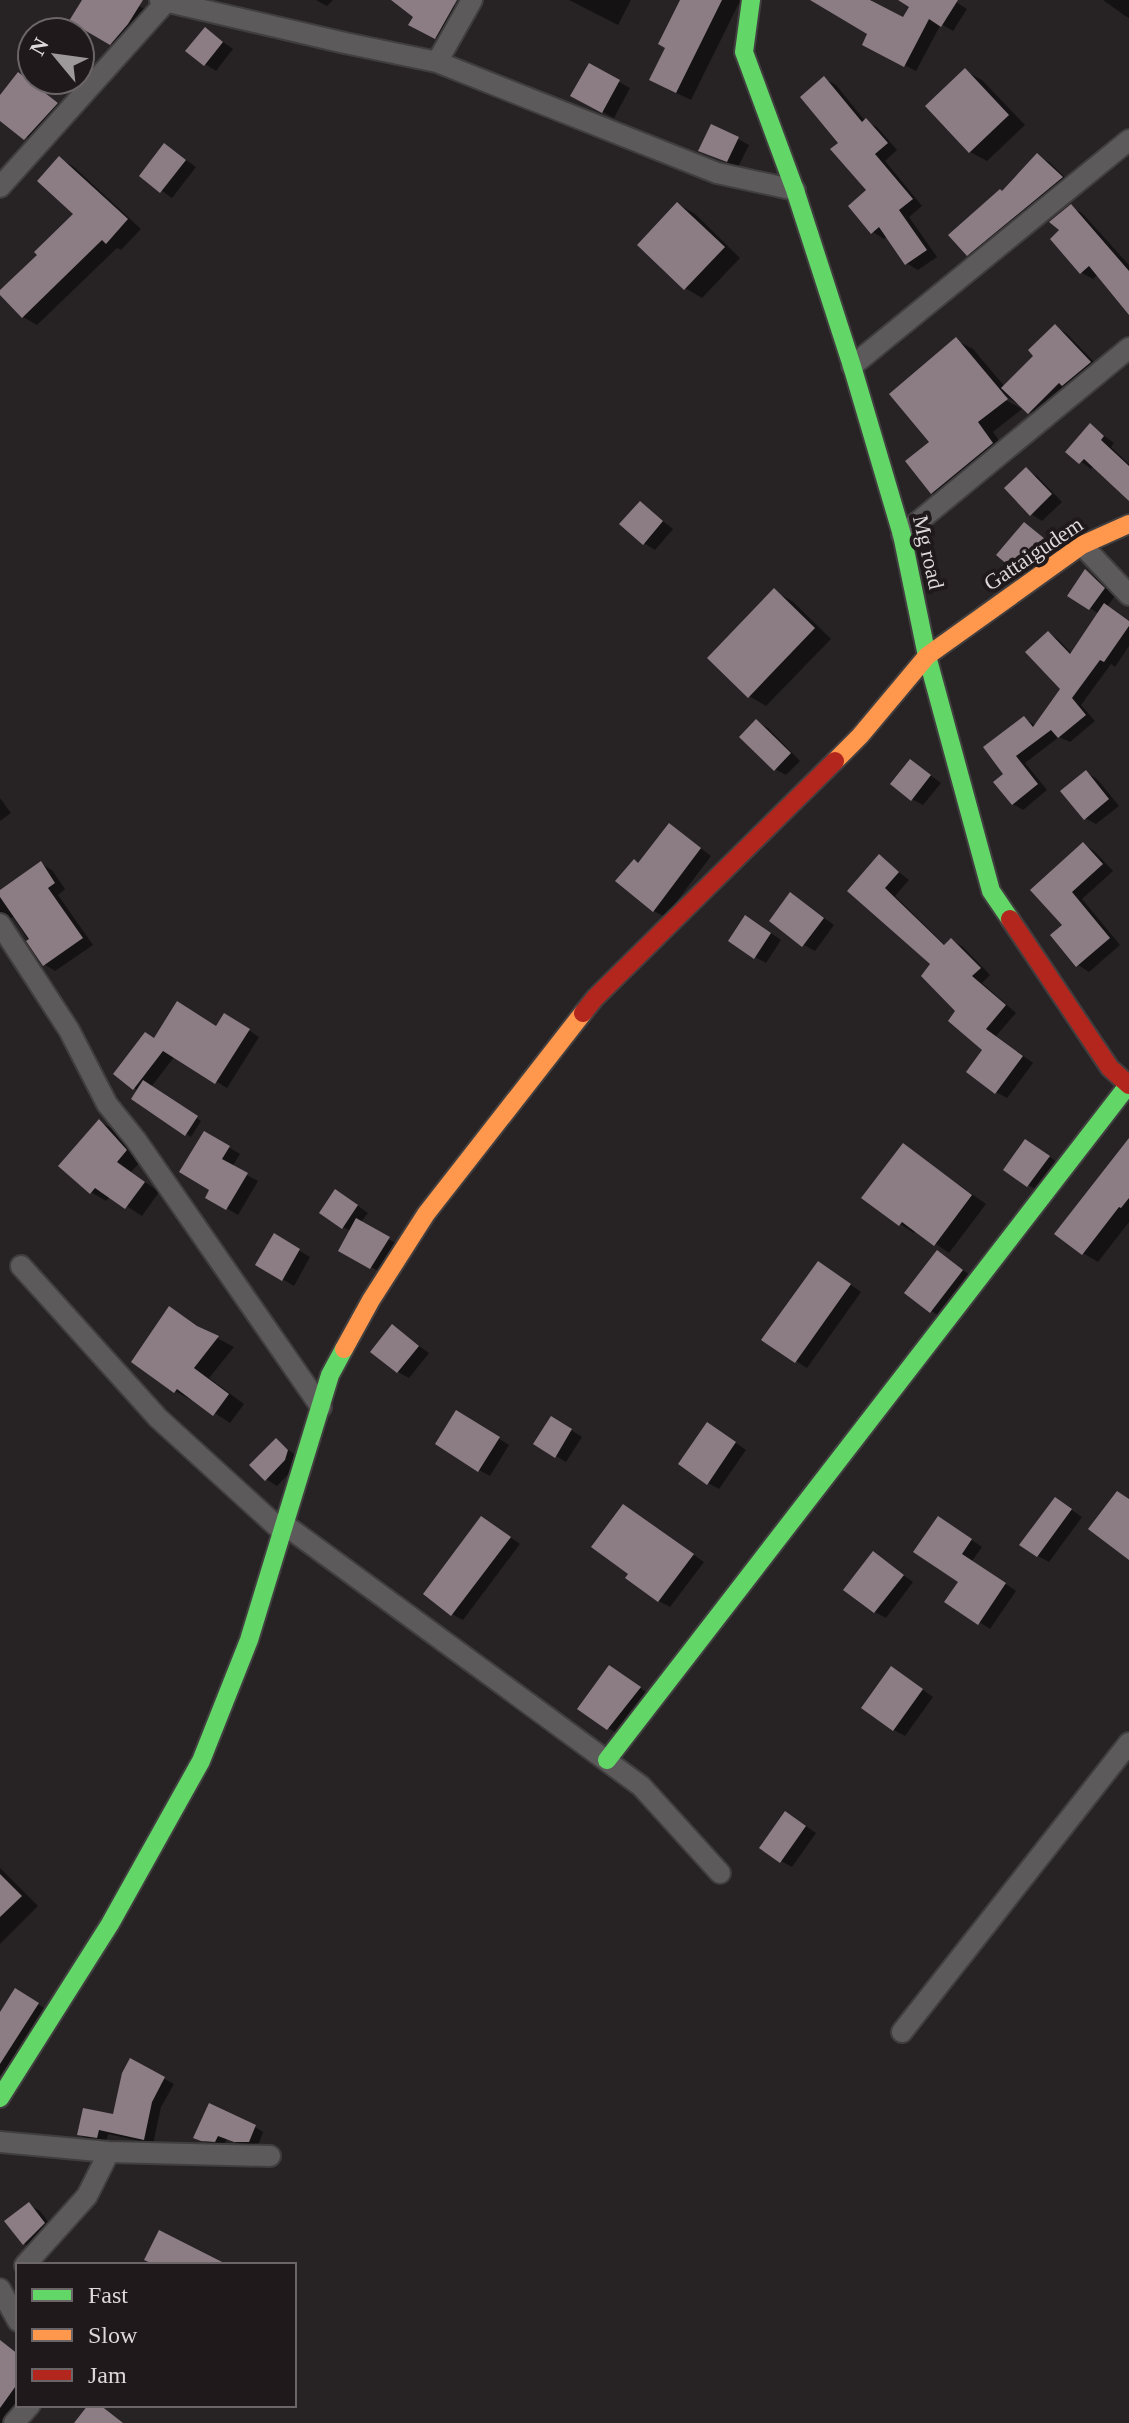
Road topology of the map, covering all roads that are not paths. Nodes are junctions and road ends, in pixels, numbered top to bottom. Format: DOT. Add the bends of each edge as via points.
graph roads {
  1 [pos="472,0"];
  2 [pos="751,0"];
  3 [pos="162,1"];
  4 [pos="437,62"];
  5 [pos="1129,140"];
  6 [pos="0,187"];
  7 [pos="795,190"];
  8 [pos="1129,348"];
  9 [pos="852,366"];
  10 [pos="1129,524"];
  11 [pos="902,535"];
  12 [pos="1082,545"];
  13 [pos="1129,595"];
  14 [pos="927,656"];
  15 [pos="0,924"];
  16 [pos="1129,1084"];
  17 [pos="21,1266"];
  18 [pos="321,1407"];
  19 [pos="284,1528"];
  20 [pos="1129,1743"];
  21 [pos="607,1760"];
  22 [pos="720,1873"];
  23 [pos="902,2032"];
  24 [pos="0,2098"];
  25 [pos="0,2142"];
  26 [pos="109,2152"];
  27 [pos="270,2156"];
  28 [pos="27,2263"];
  29 [pos="16,2275"];
  30 [pos="1,2290"];
  31 [pos="16,2317"];
  32 [pos="28,2407"];
  33 [pos="14,2423"];
  1 -- 4 [label="street"];
  2 -- 7 [label="street, Mg road" via="744,52"];
  3 -- 4 [label="street"];
  3 -- 6 [label="street"];
  4 -- 7 [label="street" via="717,173"];
  5 -- 9 [label="street"];
  7 -- 9 [label="street, Mg road"];
  8 -- 11 [label="street"];
  9 -- 11 [label="street, Mg road"];
  10 -- 12 [label="street, Gattaigudem"];
  11 -- 14 [label="street, Mg road"];
  12 -- 13 [label="street"];
  12 -- 14 [label="street, Gattaigudem"];
  14 -- 16 [label="street, Mg road" via="991,891 1110,1068"];
  14 -- 18 [label="street, Gattaigudem" via="860,736 595,998 426,1214 330,1375"];
  15 -- 18 [label="street" via="69,1030 107,1104"];
  16 -- 21 [label="street"];
  17 -- 19 [label="street" via="158,1418"];
  18 -- 19 [label="street, Gattaigudem"];
  19 -- 21 [label="street"];
  19 -- 24 [label="street, Gattaigudem" via="249,1640 201,1761 110,1924"];
  20 -- 23 [label="street"];
  21 -- 22 [label="street" via="641,1786"];
  25 -- 26 [label="street"];
  26 -- 27 [label="street"];
  26 -- 28 [label="street" via="87,2196"];
  29 -- 30 [label="street"];
  30 -- 31 [label="street"];
  32 -- 33 [label="street"];
}
